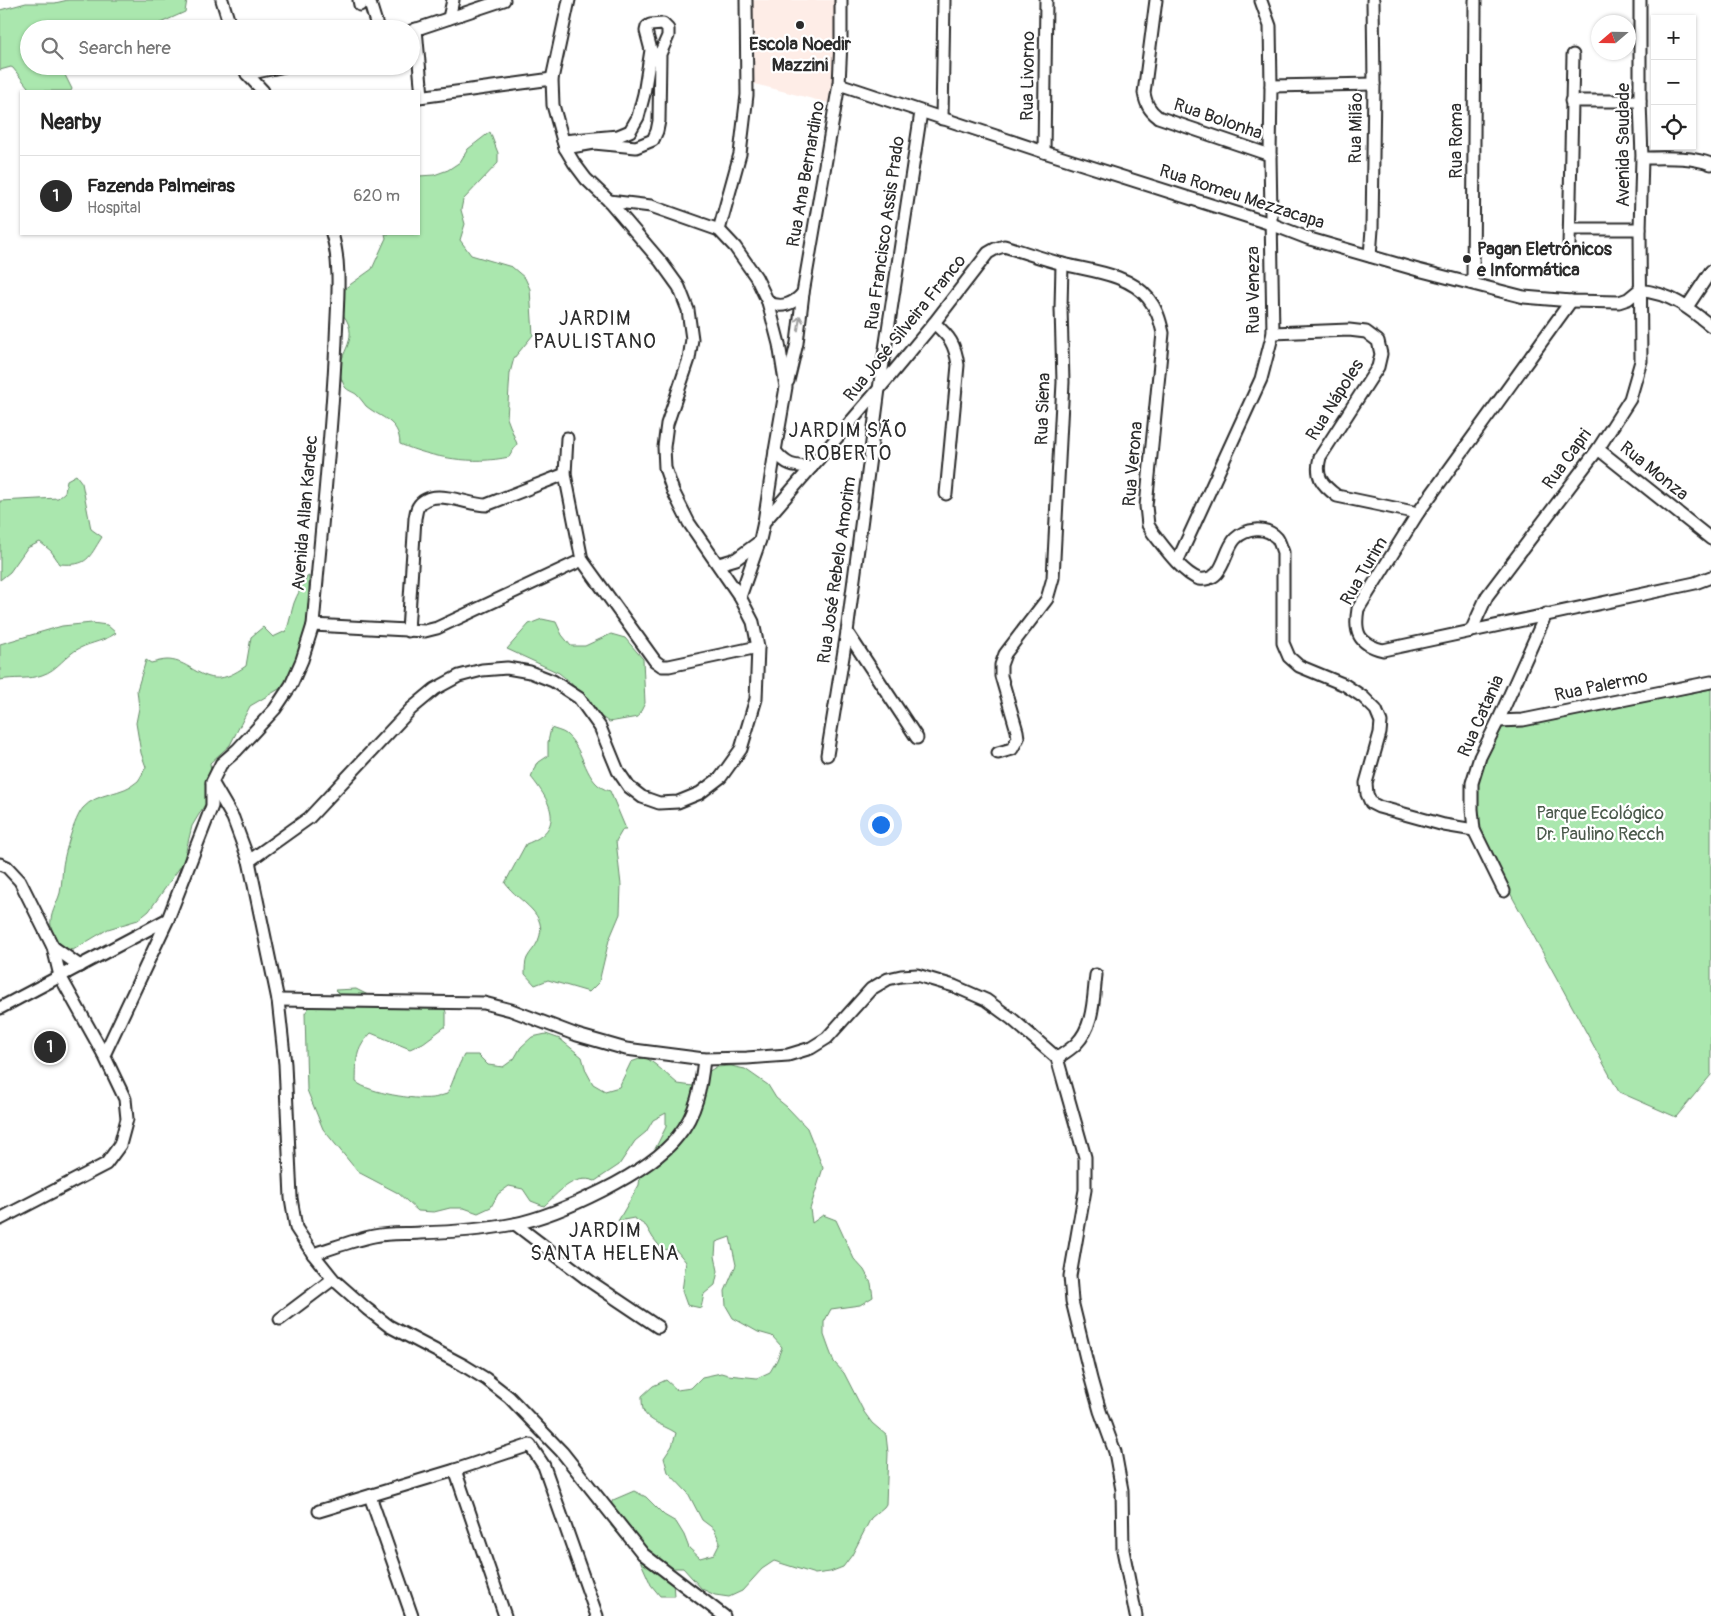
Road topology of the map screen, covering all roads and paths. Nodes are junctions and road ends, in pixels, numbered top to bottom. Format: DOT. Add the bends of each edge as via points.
graph roads {
  1 [pos="222,0"];
  2 [pos="453,0"];
  3 [pos="504,0"];
  4 [pos="569,0"];
  5 [pos="746,0"];
  6 [pos="841,0"];
  7 [pos="944,0"];
  8 [pos="1046,0"];
  9 [pos="1156,0"];
  10 [pos="1260,0"];
  11 [pos="1373,0"];
  12 [pos="1475,0"];
  13 [pos="1640,0"];
  14 [pos="363,2"];
  15 [pos="449,18"];
  16 [pos="228,20"];
  17 [pos="373,20"];
  18 [pos="420,28"];
  19 [pos="1573,55"];
  20 [pos="249,75"];
  21 [pos="418,75"];
  22 [pos="552,79"];
  23 [pos="839,84"];
  24 [pos="1374,84"];
  25 [pos="1271,86"];
  26 [pos="261,90"];
  27 [pos="419,90"];
  28 [pos="420,96"];
  29 [pos="1571,101"];
  30 [pos="1640,101"];
  31 [pos="920,112"];
  32 [pos="942,119"];
  33 [pos="630,131"];
  34 [pos="564,145"];
  35 [pos="636,147"];
  36 [pos="1044,152"];
  37 [pos="1270,155"];
  38 [pos="1642,158"];
  39 [pos="1711,164"];
  40 [pos="609,201"];
  41 [pos="1271,224"];
  42 [pos="1570,229"];
  43 [pos="1640,229"];
  44 [pos="719,230"];
  45 [pos="332,235"];
  46 [pos="1569,246"];
  47 [pos="995,249"];
  48 [pos="1370,256"];
  49 [pos="1062,264"];
  50 [pos="1711,271"];
  51 [pos="1473,283"];
  52 [pos="1639,290"];
  53 [pos="803,293"];
  54 [pos="1571,301"];
  55 [pos="768,302"];
  56 [pos="1688,307"];
  57 [pos="934,323"];
  58 [pos="1711,326"];
  59 [pos="1272,333"];
  60 [pos="797,343"];
  61 [pos="779,344"];
  62 [pos="786,387"];
  63 [pos="879,389"];
  64 [pos="567,438"];
  65 [pos="1598,449"];
  66 [pos="774,450"];
  67 [pos="812,466"];
  68 [pos="564,474"];
  69 [pos="946,494"];
  70 [pos="1418,513"];
  71 [pos="764,522"];
  72 [pos="1711,539"];
  73 [pos="760,540"];
  74 [pos="582,560"];
  75 [pos="1177,562"];
  76 [pos="719,564"];
  77 [pos="1711,577"];
  78 [pos="740,597"];
  79 [pos="1546,614"];
  80 [pos="313,625"];
  81 [pos="1471,631"];
  82 [pos="408,632"];
  83 [pos="848,632"];
  84 [pos="758,647"];
  85 [pos="1711,682"];
  86 [pos="1498,721"];
  87 [pos="917,738"];
  88 [pos="998,753"];
  89 [pos="827,755"];
  90 [pos="212,782"];
  91 [pos="1474,830"];
  92 [pos="249,861"];
  93 [pos="0,864"];
  94 [pos="1504,891"];
  95 [pos="168,919"];
  96 [pos="53,947"];
  97 [pos="80,966"];
  98 [pos="1096,975"];
  99 [pos="60,976"];
  100 [pos="278,1000"];
  101 [pos="0,1008"];
  102 [pos="104,1054"];
  103 [pos="704,1058"];
  104 [pos="1057,1058"];
  105 [pos="0,1219"];
  106 [pos="515,1224"];
  107 [pos="313,1254"];
  108 [pos="333,1279"];
  109 [pos="280,1319"];
  110 [pos="658,1327"];
  111 [pos="542,1432"];
  112 [pos="530,1446"];
  113 [pos="562,1452"];
  114 [pos="544,1466"];
  115 [pos="455,1470"];
  116 [pos="370,1496"];
  117 [pos="320,1511"];
  118 [pos="721,1615"];
  119 [pos="412,1616"];
  120 [pos="505,1616"];
  121 [pos="597,1616"];
  122 [pos="1136,1616"];
  1 -- 16 [label="street"];
  2 -- 15 [label="street"];
  3 -- 15 [label="street"];
  4 -- 22 [label="street"];
  5 -- 44 [label="street" via="745,115 740,154"];
  6 -- 23 [label="street, Rua Ana Bernardino"];
  7 -- 32 [label="street"];
  8 -- 36 [label="street, Rua Livorno"];
  9 -- 37 [label="street, Rua Bolonha" via="1144,93 1150,111 1158,117"];
  10 -- 25 [label="street, Rua Veneza" via="1270,26"];
  11 -- 24 [label="street, Rua Milão"];
  12 -- 51 [label="street, Rua Roma"];
  13 -- 30 [label="street, Avenida Saudade"];
  14 -- 17 [label="street"];
  15 -- 18 [label="street"];
  19 -- 29 [label="street"];
  20 -- 26 [label="street"];
  21 -- 27 [label="street"];
  22 -- 28 [label="street"];
  22 -- 34 [label="street" via="553,105"];
  23 -- 31 [label="street, Rua Romeu Mezzacapa"];
  23 -- 53 [label="street, Rua Ana Bernardino"];
  24 -- 25 [label="street"];
  24 -- 48 [label="street, Rua Milão"];
  25 -- 37 [label="street, Rua Veneza"];
  29 -- 30 [label="street"];
  29 -- 42 [label="street"];
  30 -- 38 [label="street, Avenida Saudade"];
  31 -- 32 [label="street, Rua Romeu Mezzacapa"];
  31 -- 63 [label="street, Rua Francisco Assis Prado"];
  32 -- 36 [label="street, Rua Romeu Mezzacapa"];
  33 -- 34 [label="street"];
  33 -- 35 [label="street"];
  33 -- 35 [label="street" via="644,94 651,50 646,36 647,27 663,24 668,29 668,36 660,54 657,131 653,140"];
  34 -- 35 [label="street"];
  34 -- 40 [label="street" via="586,179"];
  36 -- 41 [label="street, Rua Romeu Mezzacapa"];
  37 -- 41 [label="street, Rua Veneza"];
  38 -- 39 [label="street" via="1702,160"];
  38 -- 43 [label="street, Avenida Saudade"];
  40 -- 44 [label="street" via="651,206"];
  40 -- 76 [label="street" via="661,262 679,287 688,310 692,338 689,359 667,424 665,468 689,522"];
  41 -- 48 [label="street, Rua Romeu Mezzacapa"];
  41 -- 59 [label="street, Rua Veneza"];
  42 -- 43 [label="street"];
  42 -- 46 [label="street"];
  43 -- 52 [label="street, Avenida Saudade"];
  44 -- 55 [label="street" via="756,277"];
  45 -- 80 [label="street, Avenida Allan Kardec" via="338,289"];
  47 -- 49 [label="street, Rua Verona" via="1004,246"];
  47 -- 57 [label="street, Rua José Silveira Franco" via="988,253"];
  48 -- 51 [label="street, Rua Romeu Mezzacapa"];
  49 -- 75 [label="street, Rua Verona" via="1112,276 1133,285 1148,297 1158,313 1163,333 1146,516 1153,533"];
  49 -- 88 [label="street, Rua Siena" via="1063,382 1053,578 1047,599 1005,654 1001,665 1018,738 1012,749"];
  50 -- 56 [label="street"];
  51 -- 54 [label="street, Rua Romeu Mezzacapa" via="1524,297"];
  52 -- 54 [label="street, Rua Romeu Mezzacapa" via="1619,302"];
  52 -- 56 [label="street" via="1668,296"];
  52 -- 65 [label="street, Rua Capri" via="1641,361 1630,399"];
  53 -- 55 [label="street" via="797,301 789,304 775,306"];
  60 -- 53 [label="street, Rua Ana Bernardino, one-way"];
  54 -- 70 [label="street, Rua Turim"];
  55 -- 61 [label="street"];
  56 -- 58 [label="street"];
  57 -- 63 [label="street, Rua José Silveira Franco"];
  57 -- 69 [label="street" via="949,336 956,350 958,365"];
  59 -- 70 [label="street, Rua Nápoles" via="1350,330 1366,332 1378,341 1382,354 1378,367 1320,457 1320,479 1337,496"];
  59 -- 75 [label="street, Rua Veneza" via="1261,379"];
  60 -- 61 [label="street" via="792,346"];
  60 -- 62 [label="street, Rua Ana Bernardino"];
  61 -- 62 [label="street"];
  62 -- 66 [label="street, Rua Ana Bernardino"];
  63 -- 67 [label="street, Rua José Silveira Franco"];
  63 -- 83 [label="street, Rua José Rebelo Amorim"];
  64 -- 68 [label="street"];
  65 -- 72 [label="street, Rua Monza"];
  65 -- 81 [label="street, Rua Capri" via="1487,596"];
  66 -- 67 [label="street" via="788,464"];
  66 -- 71 [label="street, Rua Ana Bernardino"];
  67 -- 71 [label="street, Rua José Silveira Franco"];
  68 -- 74 [label="street"];
  68 -- 82 [label="street" via="486,505 435,497 418,507"];
  70 -- 81 [label="street, Rua Turim" via="1358,609 1355,622 1359,636 1370,647 1382,650"];
  71 -- 73 [label="street, Rua Ana Bernardino"];
  73 -- 76 [label="street" via="736,559"];
  73 -- 78 [label="street, Rua Ana Bernardino"];
  74 -- 82 [label="street" via="437,628"];
  74 -- 84 [label="street" via="662,666"];
  75 -- 91 [label="street, Rua Verona" via="1189,574 1208,579 1217,573 1235,539 1245,532 1256,529 1277,538 1283,552 1283,643 1289,657 1299,666 1346,685 1363,697 1376,710 1381,722 1366,783 1366,794 1371,802 1444,825"];
  76 -- 78 [label="street"];
  77 -- 79 [label="street, Rua Turim"];
  78 -- 84 [label="street" via="753,622"];
  79 -- 81 [label="street, Rua Turim"];
  79 -- 86 [label="street, Rua Catania"];
  80 -- 82 [label="street"];
  80 -- 90 [label="street, Avenida Allan Kardec" via="291,685 275,709 220,764"];
  83 -- 87 [label="street"];
  83 -- 89 [label="street, Rua José Rebelo Amorim"];
  84 -- 92 [label="street" via="756,699 741,749 721,777 700,793 678,802 658,803 642,797 629,787 618,771 600,728 579,698 553,680 530,672 507,668 482,670 459,676 435,689 411,709 309,818"];
  85 -- 86 [label="street, Rua Palermo" via="1523,720"];
  86 -- 91 [label="street, Rua Catania" via="1472,782"];
  90 -- 92 [label="street" via="232,818"];
  90 -- 95 [label="street" via="212,806"];
  91 -- 94 [label="street, Rua Catania"];
  92 -- 100 [label="street"];
  93 -- 96 [label="street" via="20,881"];
  95 -- 97 [label="street"];
  95 -- 102 [label="street"];
  96 -- 97 [label="street"];
  96 -- 99 [label="street"];
  97 -- 99 [label="street"];
  98 -- 104 [label="street" via="1091,1018 1086,1030 1077,1044"];
  99 -- 101 [label="street"];
  99 -- 102 [label="street"];
  100 -- 103 [label="street" via="484,1003 626,1049"];
  100 -- 107 [label="street" via="285,1064 291,1198 296,1228"];
  102 -- 105 [label="street" via="125,1099 127,1119 120,1145 106,1164"];
  103 -- 104 [label="street" via="788,1055 811,1048 827,1038 871,989 888,979 916,975 986,1000"];
  103 -- 106 [label="street" via="701,1089 694,1111 679,1136 662,1153 595,1194"];
  104 -- 122 [label="street" via="1084,1157 1085,1190 1070,1276 1072,1301 1100,1411 1115,1452 1122,1490 1123,1550"];
  106 -- 107 [label="street" via="375,1236"];
  106 -- 110 [label="street" via="591,1282"];
  107 -- 108 [label="street"];
  108 -- 109 [label="street"];
  108 -- 111 [label="street" via="388,1326 486,1379"];
  111 -- 112 [label="street"];
  111 -- 113 [label="street"];
  112 -- 114 [label="street"];
  112 -- 115 [label="street"];
  113 -- 114 [label="street"];
  113 -- 118 [label="street" via="643,1554"];
  114 -- 121 [label="street"];
  115 -- 116 [label="street"];
  115 -- 120 [label="street"];
  116 -- 117 [label="street"];
  116 -- 119 [label="street"];
}
